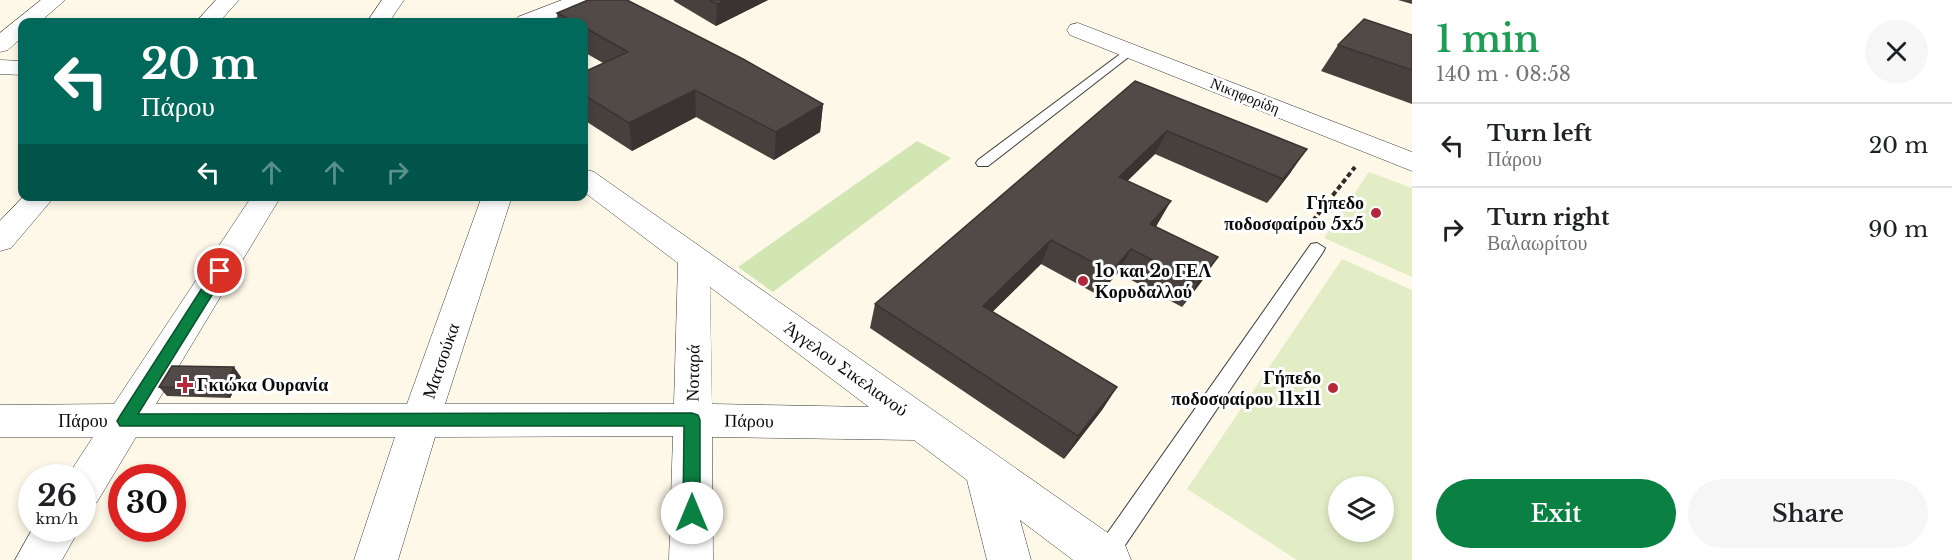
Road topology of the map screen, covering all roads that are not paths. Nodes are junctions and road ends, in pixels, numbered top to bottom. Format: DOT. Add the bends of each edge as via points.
graph roads {
  1 [pos="54,0"];
  2 [pos="228,0"];
  3 [pos="393,0"];
  4 [pos="581,0"];
  5 [pos="561,4"];
  6 [pos="32,18"];
  7 [pos="211,18"];
  8 [pos="381,18"];
  9 [pos="534,18"];
  10 [pos="18,29"];
  11 [pos="1078,30"];
  12 [pos="0,45"];
  13 [pos="1131,51"];
  14 [pos="0,68"];
  15 [pos="18,68"];
  16 [pos="1412,162"];
  17 [pos="983,164"];
  18 [pos="588,181"];
  19 [pos="36,201"];
  20 [pos="264,201"];
  21 [pos="496,201"];
  22 [pos="0,240"];
  23 [pos="1317,248"];
  24 [pos="694,259"];
  25 [pos="420,420"];
  26 [pos="692,420"];
  27 [pos="0,421"];
  28 [pos="125,421"];
  29 [pos="922,424"];
  30 [pos="96,467"];
  31 [pos="985,470"];
  32 [pos="49,542"];
  33 [pos="1107,558"];
  34 [pos="37,560"];
  35 [pos="376,560"];
  36 [pos="691,560"];
  37 [pos="1009,560"];
  1 -- 6 [label="street"];
  2 -- 7 [label="street"];
  3 -- 8 [label="street"];
  4 -- 5 [label="street"];
  5 -- 9 [label="street"];
  10 -- 12 [label="street"];
  11 -- 13 [label="street, Νικηφορίδη"];
  13 -- 16 [label="street, Νικηφορίδη"];
  13 -- 17 [label="lane"];
  14 -- 15 [label="street"];
  18 -- 24 [label="street, Άγγελου Σικελιανού"];
  19 -- 22 [label="street"];
  20 -- 28 [label="street"];
  21 -- 25 [label="street, Ματσούκα"];
  23 -- 33 [label="lane"];
  24 -- 26 [label="street, Νοταρά"];
  24 -- 29 [label="street, Άγγελου Σικελιανού"];
  25 -- 26 [label="street, Πάρου"];
  25 -- 28 [label="street, Πάρου"];
  25 -- 35 [label="street, Ματσούκα"];
  26 -- 29 [label="street, Πάρου"];
  26 -- 36 [label="street, Νοταρά"];
  27 -- 28 [label="street, Πάρου"];
  28 -- 30 [label="street"];
  29 -- 31 [label="street, Άγγελου Σικελιανού"];
  31 -- 33 [label="street, Άγγελου Σικελιανού"];
  31 -- 37 [label="street"];
  32 -- 34 [label="street"];
}
